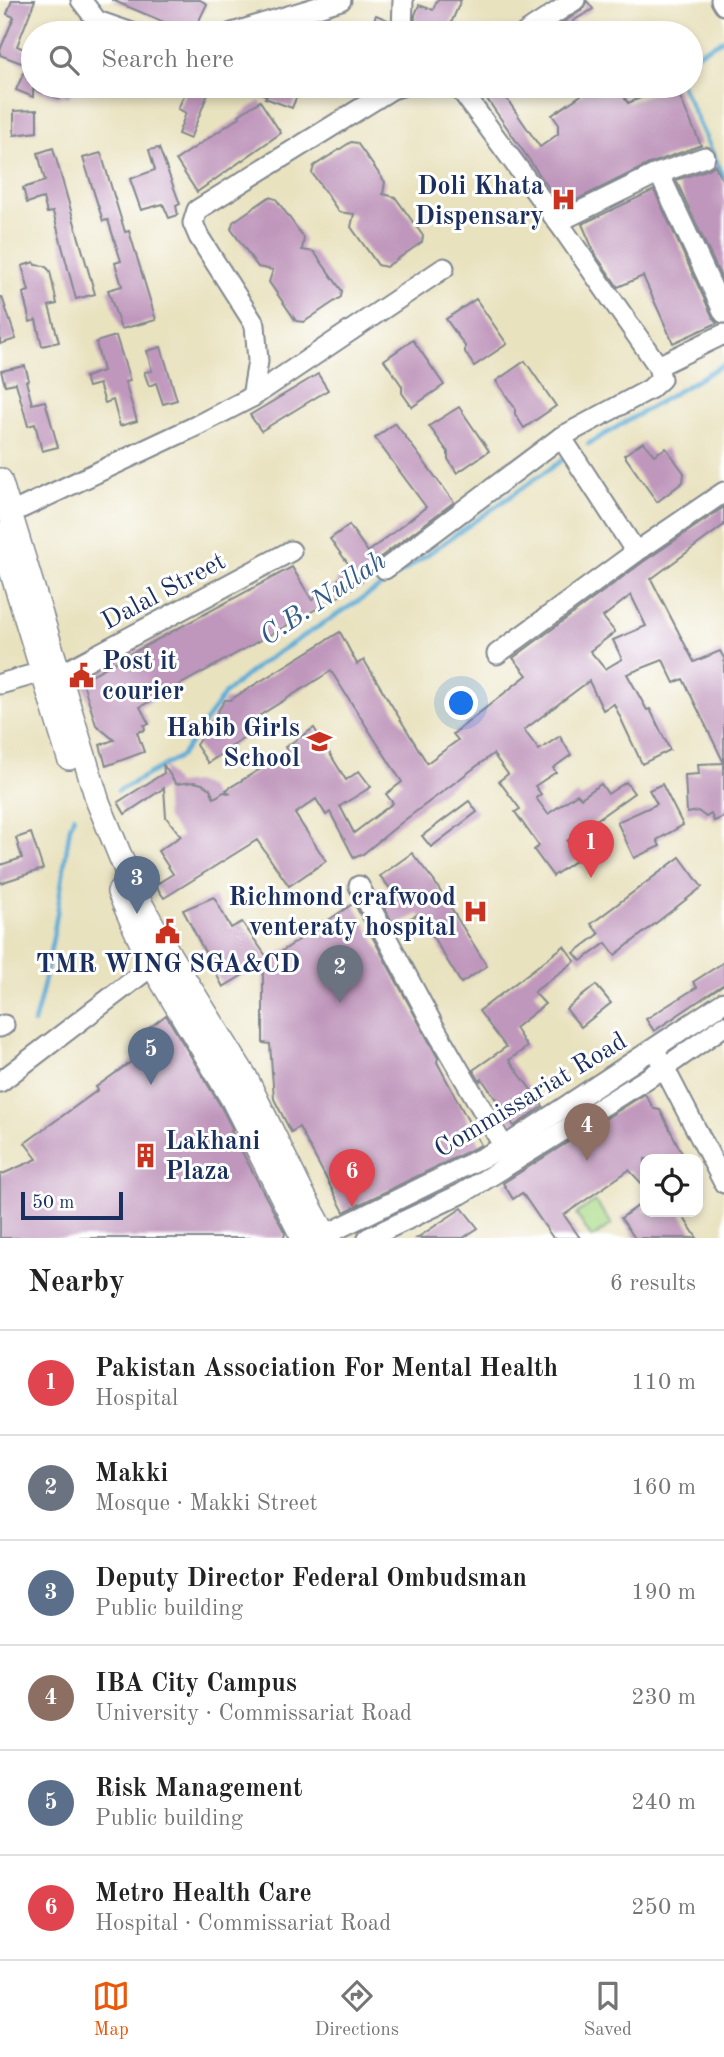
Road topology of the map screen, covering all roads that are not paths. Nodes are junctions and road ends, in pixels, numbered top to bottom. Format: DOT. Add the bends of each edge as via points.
graph roads {
  1 [pos="81,0"];
  2 [pos="341,0"];
  3 [pos="403,0"];
  4 [pos="575,0"];
  5 [pos="721,0"];
  6 [pos="724,5"];
  7 [pos="97,21"];
  8 [pos="272,21"];
  9 [pos="402,21"];
  10 [pos="543,21"];
  11 [pos="377,98"];
  12 [pos="467,98"];
  13 [pos="705,157"];
  14 [pos="659,173"];
  15 [pos="558,222"];
  16 [pos="444,268"];
  17 [pos="724,313"];
  18 [pos="724,334"];
  19 [pos="658,366"];
  20 [pos="252,397"];
  21 [pos="561,438"];
  22 [pos="0,480"];
  23 [pos="724,492"];
  24 [pos="11,513"];
  25 [pos="0,534"];
  26 [pos="291,551"];
  27 [pos="636,552"];
  28 [pos="385,569"];
  29 [pos="497,654"];
  30 [pos="50,673"];
  31 [pos="0,684"];
  32 [pos="359,886"];
  33 [pos="152,966"];
  34 [pos="724,1002"];
  35 [pos="724,1027"];
  36 [pos="654,1049"];
  37 [pos="664,1068"];
  38 [pos="0,1082"];
  39 [pos="504,1147"];
  40 [pos="724,1183"];
  41 [pos="319,1237"];
  42 [pos="368,1238"];
  1 -- 7 [label="street"];
  2 -- 8 [label="street"];
  3 -- 9 [label="street"];
  4 -- 10 [label="street"];
  5 -- 6 [label="street"];
  11 -- 20 [label="street" via="197,210 193,223 199,237 255,324 258,361"];
  12 -- 15 [label="street"];
  13 -- 14 [label="street"];
  14 -- 15 [label="street"];
  14 -- 17 [label="street"];
  15 -- 19 [label="street"];
  16 -- 20 [label="street"];
  18 -- 19 [label="street"];
  19 -- 21 [label="street" via="661,379 650,389"];
  20 -- 24 [label="street"];
  21 -- 27 [label="street"];
  21 -- 28 [label="street"];
  22 -- 24 [label="main road"];
  23 -- 27 [label="street"];
  24 -- 30 [label="main road"];
  25 -- 30 [label="main road"];
  26 -- 30 [label="street, Dalal Street"];
  27 -- 29 [label="street"];
  30 -- 31 [label="street, Dalal Street"];
  30 -- 33 [label="main road" via="91,826"];
  30 -- 41 [label="main road" via="137,897 245,1076"];
  32 -- 39 [label="street"];
  33 -- 38 [label="street"];
  33 -- 41 [label="main road"];
  34 -- 36 [label="street, Commissariat Road"];
  35 -- 37 [label="street, Commissariat Road"];
  36 -- 37 [label="street"];
  36 -- 39 [label="street, Commissariat Road"];
  37 -- 40 [label="street"];
  37 -- 42 [label="street, Commissariat Road" via="461,1194"];
  39 -- 41 [label="street, Commissariat Road"];
}
